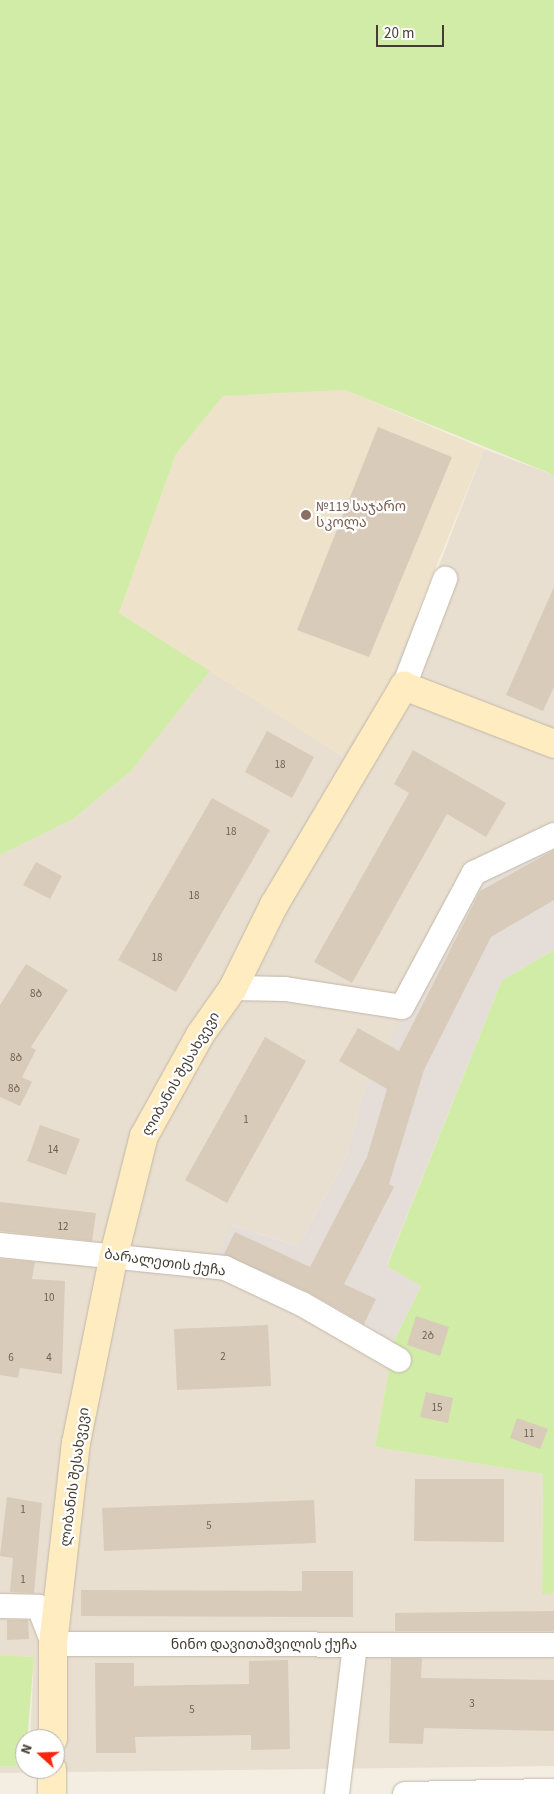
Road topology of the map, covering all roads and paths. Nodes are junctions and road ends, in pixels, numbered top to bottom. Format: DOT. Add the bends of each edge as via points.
graph roads {
  1 [pos="445,579"];
  2 [pos="404,686"];
  3 [pos="554,744"];
  4 [pos="554,834"];
  5 [pos="233,988"];
  6 [pos="0,1245"];
  7 [pos="114,1255"];
  8 [pos="399,1360"];
  9 [pos="0,1606"];
  10 [pos="53,1644"];
  11 [pos="554,1645"];
  12 [pos="354,1646"];
  13 [pos="53,1729"];
  14 [pos="52,1779"];
  15 [pos="554,1791"];
  16 [pos="52,1794"];
  17 [pos="337,1794"];
  18 [pos="405,1794"];
  1 -- 2 [label="street, ლიბანის შესახვევი"];
  2 -- 3 [label="street"];
  2 -- 5 [label="street, ლიბანის შესახვევი" via="274,905"];
  4 -- 5 [label="street" via="474,873 402,1007 285,989"];
  5 -- 7 [label="street, ლიბანის შესახვევი" via="200,1035 144,1136"];
  6 -- 7 [label="street, ბარალეთის ქუჩა"];
  7 -- 8 [label="street, ბარალეთის ქუჩა" via="225,1268 302,1304"];
  7 -- 10 [label="street, ლიბანის შესახვევი" via="76,1444"];
  9 -- 10 [label="street" via="39,1607"];
  10 -- 12 [label="street, ნინო დავითაშვილის ქუჩა"];
  10 -- 13 [label="street, ლიბანის შესახვევი"];
  11 -- 12 [label="street, ნინო დავითაშვილის ქუჩა"];
  12 -- 17 [label="street"];
  14 -- 16 [label="street"];
  15 -- 18 [label="street"];
}
